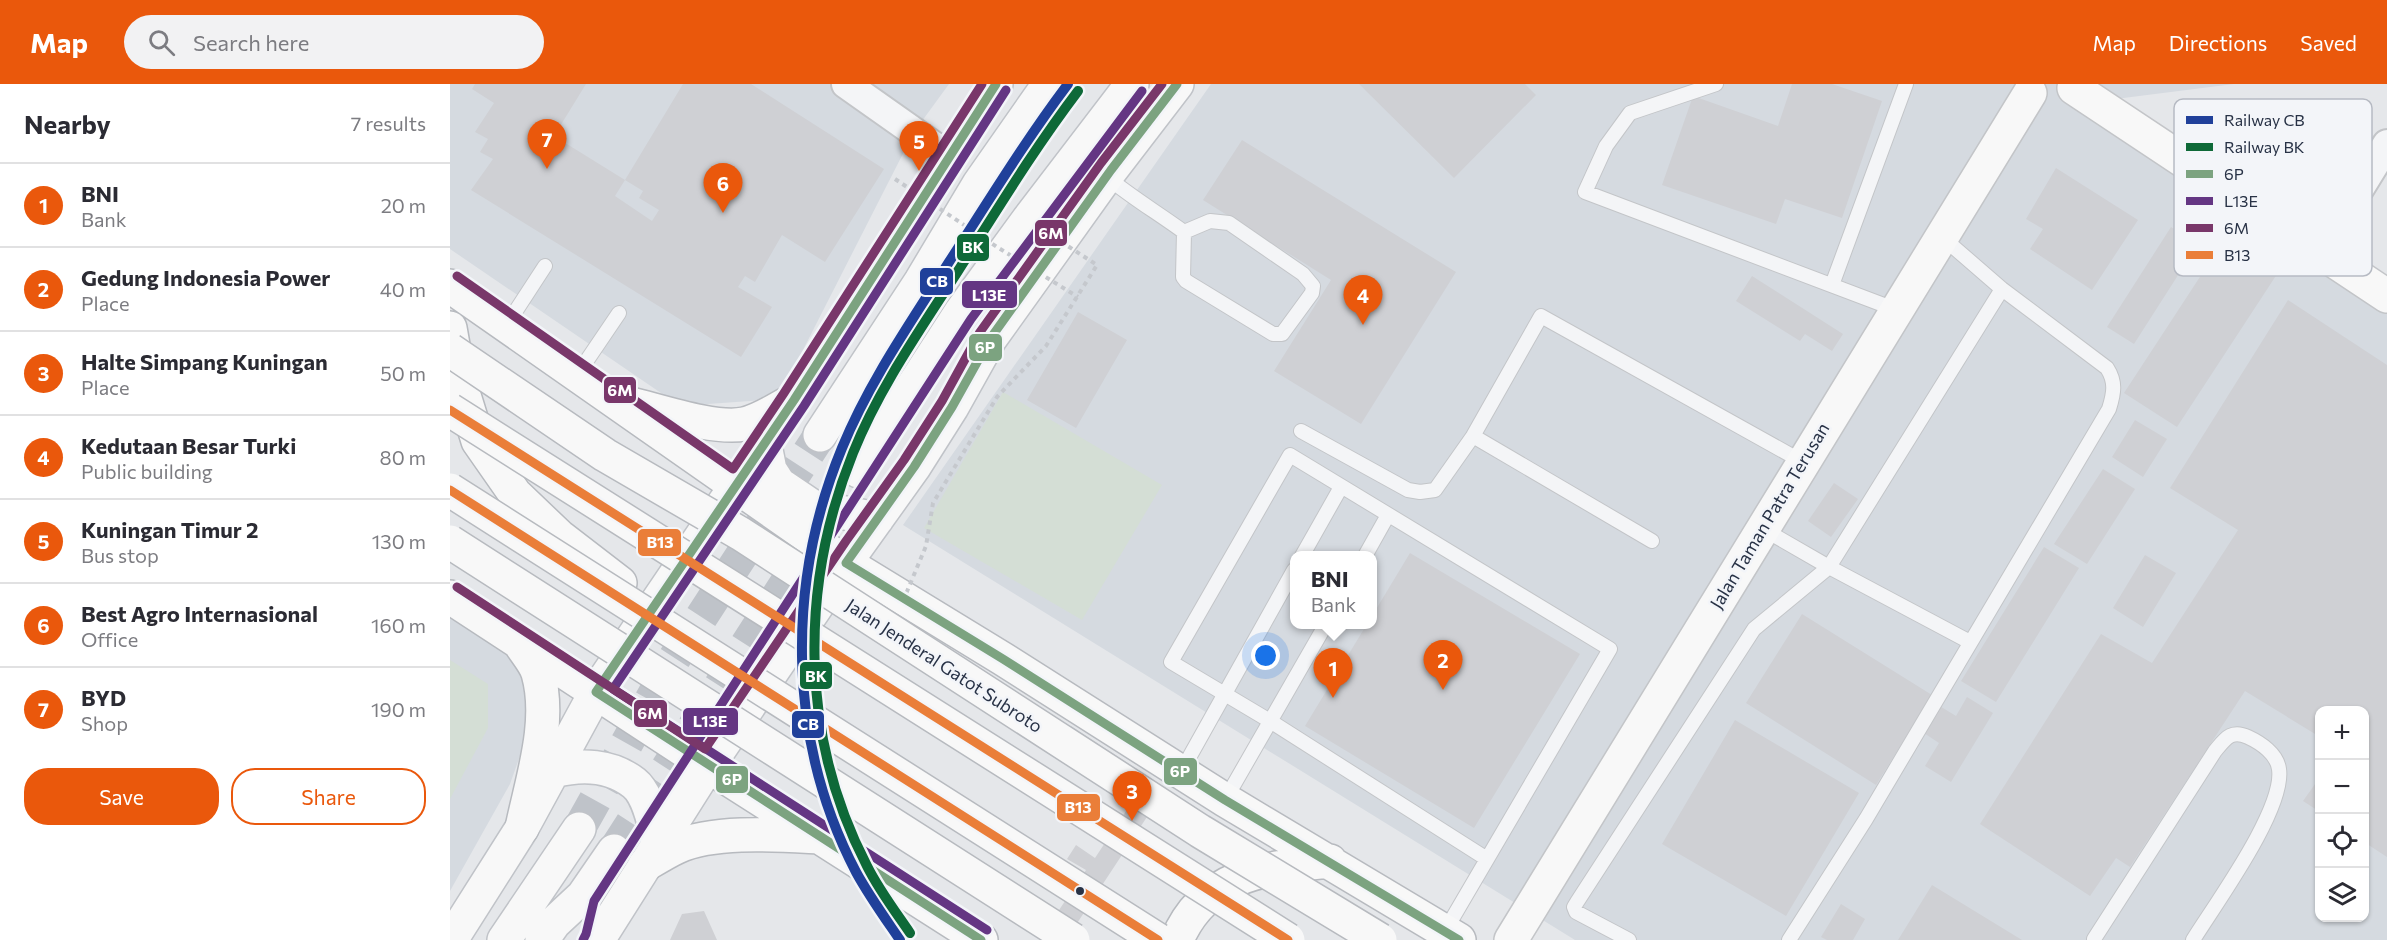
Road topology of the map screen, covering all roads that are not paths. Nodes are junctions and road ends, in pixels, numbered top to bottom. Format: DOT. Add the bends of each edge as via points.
graph roads {
  1 [pos="846,84"];
  2 [pos="996,84"];
  3 [pos="1049,84"];
  4 [pos="1132,84"];
  5 [pos="1177,84"];
  6 [pos="1716,84"];
  7 [pos="1906,84"];
  8 [pos="2075,86"];
  9 [pos="2026,89"];
  10 [pos="2387,144"];
  11 [pos="2174,153"];
  12 [pos="948,156"];
  13 [pos="2372,168"];
  14 [pos="1109,174"];
  15 [pos="1184,232"];
  16 [pos="1942,237"];
  17 [pos="545,266"];
  18 [pos="2356,276"];
  19 [pos="1832,285"];
  20 [pos="450,286"];
  21 [pos="2002,289"];
  22 [pos="2387,296"];
  23 [pos="1898,310"];
  24 [pos="619,313"];
  25 [pos="506,326"];
  26 [pos="450,328"];
  27 [pos="450,350"];
  28 [pos="577,375"];
  29 [pos="612,399"];
  30 [pos="794,400"];
  31 [pos="450,410"];
  32 [pos="1301,431"];
  33 [pos="820,435"];
  34 [pos="1473,436"];
  35 [pos="765,445"];
  36 [pos="1803,462"];
  37 [pos="858,471"];
  38 [pos="736,486"];
  39 [pos="1341,487"];
  40 [pos="450,490"];
  41 [pos="1388,515"];
  42 [pos="877,519"];
  43 [pos="1763,529"];
  44 [pos="1653,541"];
  45 [pos="450,542"];
  46 [pos="1304,551"];
  47 [pos="1367,551"];
  48 [pos="846,563"];
  49 [pos="1829,567"];
  50 [pos="1290,577"];
  51 [pos="450,597"];
  52 [pos="652,608"];
  53 [pos="1323,629"];
  54 [pos="1970,642"];
  55 [pos="520,643"];
  56 [pos="596,692"];
  57 [pos="1224,694"];
  58 [pos="1270,722"];
  59 [pos="708,766"];
  60 [pos="554,771"];
  61 [pos="1181,772"];
  62 [pos="1225,800"];
  63 [pos="522,828"];
  64 [pos="579,829"];
  65 [pos="821,837"];
  66 [pos="614,851"];
  67 [pos="651,854"];
  68 [pos="1486,859"];
  69 [pos="1330,861"];
  70 [pos="583,896"];
  71 [pos="1452,936"];
  72 [pos="2094,939"];
  73 [pos="451,940"];
  74 [pos="504,940"];
  75 [pos="542,940"];
  76 [pos="568,940"];
  77 [pos="598,940"];
  78 [pos="981,940"];
  79 [pos="1073,940"];
  80 [pos="1158,940"];
  81 [pos="1177,940"];
  82 [pos="1287,940"];
  83 [pos="1380,940"];
  84 [pos="1511,940"];
  85 [pos="1629,940"];
  86 [pos="1789,940"];
  87 [pos="2193,940"];
  1 -- 12 [label="street"];
  2 -- 12 [label="main road"];
  3 -- 33 [label="main road" via="979,184"];
  4 -- 37 [label="main road" via="961,312"];
  5 -- 14 [label="main road"];
  6 -- 19 [label="lane" via="1630,113 1606,146 1585,192"];
  7 -- 19 [label="lane"];
  8 -- 9 [label="main road" via="2054,99 2042,98"];
  8 -- 11 [label="main road"];
  9 -- 16 [label="main road, Jalan Taman Patra Terusan"];
  10 -- 13 [label="street"];
  12 -- 30 [label="main road"];
  14 -- 15 [label="lane" via="1137,191 1146,204"];
  14 -- 42 [label="main road" via="990,339 952,407"];
  15 -- 15 [label="lane" via="1186,281 1273,334 1282,334 1312,293 1313,286 1303,274 1229,224 1210,221"];
  16 -- 21 [label="lane"];
  16 -- 23 [label="main road, Jalan Taman Patra Terusan"];
  17 -- 25 [label="lane"];
  18 -- 22 [label="main road"];
  19 -- 23 [label="lane"];
  20 -- 25 [label="main road, Jalan Jenderal Gatot Subroto"];
  21 -- 49 [label="lane"];
  21 -- 54 [label="lane" via="2107,368 2112,375 2114,395"];
  23 -- 36 [label="main road, Jalan Taman Patra Terusan"];
  24 -- 28 [label="lane"];
  25 -- 28 [label="main road, Jalan Jenderal Gatot Subroto"];
  26 -- 52 [label="main road" via="459,380 478,441 515,494 559,536"];
  27 -- 83 [label="main road, Jalan Jenderal Gatot Subroto, bridge" via="604,455 741,534 1200,831"];
  28 -- 29 [label="main road, Jalan Jenderal Gatot Subroto"];
  29 -- 30 [label="main road" via="731,425 757,420"];
  29 -- 38 [label="main road, Jalan Jenderal Gatot Subroto"];
  30 -- 35 [label="main road"];
  31 -- 82 [label="main road, bridge"];
  32 -- 34 [label="lane" via="1384,479 1420,492 1435,490"];
  34 -- 36 [label="lane" via="1541,316"];
  34 -- 44 [label="lane"];
  35 -- 38 [label="main road"];
  35 -- 42 [label="main road" via="770,470 779,484 813,507"];
  36 -- 43 [label="main road, Jalan Taman Patra Terusan"];
  38 -- 48 [label="main road, Jalan Jenderal Gatot Subroto"];
  38 -- 52 [label="main road"];
  39 -- 41 [label="lane"];
  39 -- 46 [label="lane"];
  39 -- 57 [label="lane" via="1290,455 1175,654 1171,662"];
  40 -- 80 [label="main road, bridge"];
  41 -- 47 [label="lane"];
  41 -- 68 [label="lane" via="1610,649"];
  42 -- 48 [label="main road"];
  43 -- 49 [label="lane"];
  43 -- 84 [label="main road, Jalan Taman Patra Terusan"];
  45 -- 79 [label="main road, bridge"];
  48 -- 59 [label="main road"];
  48 -- 61 [label="main road, Jalan Jenderal Gatot Subroto"];
  49 -- 54 [label="lane"];
  49 -- 85 [label="lane" via="1754,629 1574,907 1576,912"];
  50 -- 57 [label="lane"];
  51 -- 55 [label="main road"];
  52 -- 56 [label="main road"];
  53 -- 58 [label="lane"];
  54 -- 86 [label="lane"];
  55 -- 56 [label="main road"];
  55 -- 63 [label="main road" via="537,671 541,701 541,738"];
  56 -- 59 [label="main road"];
  56 -- 60 [label="main road"];
  57 -- 58 [label="lane"];
  57 -- 61 [label="lane"];
  58 -- 62 [label="lane"];
  58 -- 68 [label="lane"];
  59 -- 65 [label="main road"];
  59 -- 67 [label="main road"];
  60 -- 63 [label="main road"];
  60 -- 67 [label="main road" via="571,766 606,768 635,784 652,815"];
  61 -- 62 [label="main road, Jalan Jenderal Gatot Subroto"];
  62 -- 69 [label="main road, Jalan Jenderal Gatot Subroto"];
  63 -- 73 [label="main road"];
  64 -- 74 [label="main road"];
  65 -- 67 [label="main road" via="774,834 713,838"];
  65 -- 78 [label="main road"];
  66 -- 70 [label="main road"];
  67 -- 77 [label="main road"];
  68 -- 71 [label="lane"];
  69 -- 71 [label="main road, Jalan Jenderal Gatot Subroto"];
  69 -- 81 [label="main road" via="1273,867 1234,879 1201,901"];
  70 -- 75 [label="main road"];
  70 -- 76 [label="main road" via="575,930"];
  72 -- 87 [label="lane" via="2215,751 2226,737 2237,733 2275,756 2280,781 2264,826"];
}
